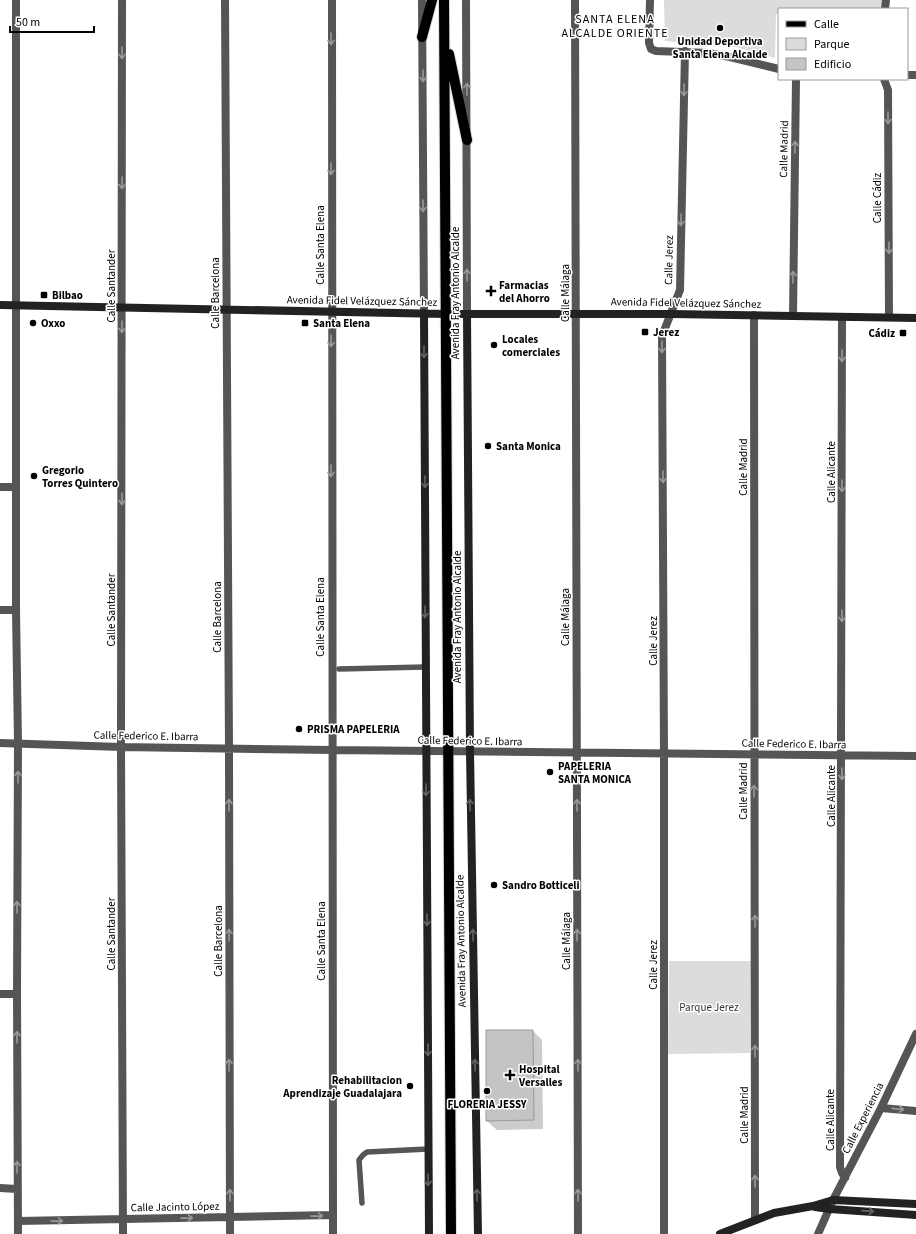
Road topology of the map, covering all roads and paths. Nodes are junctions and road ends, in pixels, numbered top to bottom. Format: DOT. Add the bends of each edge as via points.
graph roads {
  1 [pos="16,0"];
  2 [pos="122,0"];
  3 [pos="225,0"];
  4 [pos="332,0"];
  5 [pos="422,0"];
  6 [pos="432,0"];
  7 [pos="444,0"];
  8 [pos="466,0"];
  9 [pos="575,0"];
  10 [pos="650,0"];
  11 [pos="444,34"];
  12 [pos="422,37"];
  13 [pos="685,52"];
  14 [pos="778,69"];
  15 [pos="796,80"];
  16 [pos="884,80"];
  17 [pos="467,140"];
  18 [pos="0,305"];
  19 [pos="16,306"];
  20 [pos="122,308"];
  21 [pos="226,310"];
  22 [pos="331,312"];
  23 [pos="424,313"];
  24 [pos="576,313"];
  25 [pos="446,314"];
  26 [pos="467,314"];
  27 [pos="671,314"];
  28 [pos="754,315"];
  29 [pos="793,316"];
  30 [pos="842,316"];
  31 [pos="889,318"];
  32 [pos="916,318"];
  33 [pos="0,487"];
  34 [pos="16,487"];
  35 [pos="0,610"];
  36 [pos="16,610"];
  37 [pos="425,667"];
  38 [pos="339,669"];
  39 [pos="0,743"];
  40 [pos="18,743"];
  41 [pos="121,747"];
  42 [pos="229,749"];
  43 [pos="332,750"];
  44 [pos="426,752"];
  45 [pos="448,752"];
  46 [pos="470,752"];
  47 [pos="577,753"];
  48 [pos="664,754"];
  49 [pos="754,755"];
  50 [pos="842,756"];
  51 [pos="916,756"];
  52 [pos="0,994"];
  53 [pos="17,994"];
  54 [pos="916,1034"];
  55 [pos="881,1108"];
  56 [pos="916,1111"];
  57 [pos="428,1150"];
  58 [pos="845,1178"];
  59 [pos="0,1188"];
  60 [pos="17,1189"];
  61 [pos="833,1200"];
  62 [pos="362,1203"];
  63 [pos="916,1204"];
  64 [pos="813,1206"];
  65 [pos="830,1209"];
  66 [pos="333,1215"];
  67 [pos="916,1215"];
  68 [pos="230,1217"];
  69 [pos="123,1219"];
  70 [pos="755,1220"];
  71 [pos="18,1221"];
  72 [pos="18,1234"];
  73 [pos="123,1234"];
  74 [pos="230,1234"];
  75 [pos="332,1234"];
  76 [pos="429,1234"];
  77 [pos="451,1234"];
  78 [pos="478,1234"];
  79 [pos="578,1234"];
  80 [pos="664,1234"];
  81 [pos="720,1234"];
  82 [pos="818,1234"];
  1 -- 19 [label="street"];
  2 -- 20 [label="street, Calle Santander, one-way"];
  3 -- 21 [label="street, Calle Barcelona"];
  4 -- 22 [label="street, Calle Santa Elena, one-way"];
  5 -- 12 [label="street"];
  6 -- 12 [label="main road"];
  7 -- 11 [label="main road, Avenida Fray Antonio Alcalde"];
  17 -- 8 [label="street, Avenida Fray Antonio Alcalde, one-way"];
  9 -- 24 [label="street, Calle Málaga"];
  10 -- 13 [label="street" via="651,49"];
  11 -- 17 [label="main road"];
  11 -- 25 [label="main road, Avenida Fray Antonio Alcalde"];
  12 -- 23 [label="street, one-way"];
  13 -- 14 [label="street" via="708,53"];
  13 -- 27 [label="street, Calle Jerez, one-way" via="680,290"];
  29 -- 15 [label="street, Calle Madrid, one-way"];
  16 -- 31 [label="street, Calle Cádiz, one-way" via="888,90"];
  26 -- 17 [label="street, Avenida Fray Antonio Alcalde, one-way"];
  18 -- 19 [label="street, Avenida Fidel Velázquez Sánchez"];
  19 -- 20 [label="street, Avenida Fidel Velázquez Sánchez"];
  19 -- 34 [label="street"];
  20 -- 21 [label="street, Avenida Fidel Velázquez Sánchez"];
  20 -- 41 [label="street, Calle Santander, one-way"];
  21 -- 22 [label="street, Avenida Fidel Velázquez Sánchez"];
  21 -- 42 [label="street, Calle Barcelona"];
  22 -- 23 [label="street, Avenida Fidel Velázquez Sánchez"];
  22 -- 43 [label="street, Calle Santa Elena, one-way"];
  23 -- 25 [label="street, Avenida Fidel Velázquez Sánchez"];
  23 -- 37 [label="street, one-way"];
  24 -- 26 [label="street, Avenida Fidel Velázquez Sánchez"];
  24 -- 27 [label="street, Avenida Fidel Velázquez Sánchez"];
  24 -- 47 [label="street, Calle Málaga"];
  25 -- 26 [label="street, Avenida Fidel Velázquez Sánchez"];
  25 -- 45 [label="main road, Avenida Fray Antonio Alcalde"];
  26 -- 46 [label="street, Avenida Fray Antonio Alcalde"];
  27 -- 28 [label="street, Avenida Fidel Velázquez Sánchez"];
  27 -- 48 [label="street, Calle Jerez, one-way" via="662,336"];
  28 -- 29 [label="street, Avenida Fidel Velázquez Sánchez"];
  28 -- 49 [label="street, Calle Madrid"];
  29 -- 30 [label="street, Avenida Fidel Velázquez Sánchez"];
  30 -- 31 [label="street, Avenida Fidel Velázquez Sánchez"];
  30 -- 50 [label="street, Calle Alicante, one-way"];
  31 -- 32 [label="street, Avenida Fidel Velázquez Sánchez"];
  33 -- 34 [label="street"];
  34 -- 36 [label="street"];
  35 -- 36 [label="street"];
  36 -- 40 [label="street"];
  37 -- 38 [label="lane"];
  37 -- 44 [label="street"];
  39 -- 40 [label="street, Calle Federico E. Ibarra"];
  40 -- 41 [label="street, Calle Federico E. Ibarra"];
  53 -- 40 [label="street, one-way"];
  41 -- 42 [label="street, Calle Federico E. Ibarra"];
  41 -- 69 [label="street, Calle Santander"];
  42 -- 43 [label="street, Calle Federico E. Ibarra"];
  68 -- 42 [label="street, Calle Barcelona, one-way"];
  43 -- 44 [label="street, Calle Federico E. Ibarra"];
  43 -- 66 [label="street, Calle Santa Elena"];
  44 -- 45 [label="street, Calle Federico E. Ibarra"];
  44 -- 57 [label="street, one-way"];
  45 -- 46 [label="street, Calle Federico E. Ibarra"];
  45 -- 77 [label="main road, Avenida Fray Antonio Alcalde"];
  46 -- 47 [label="street, Calle Federico E. Ibarra"];
  78 -- 46 [label="street, Avenida Fray Antonio Alcalde, one-way"];
  47 -- 48 [label="street, Calle Federico E. Ibarra"];
  79 -- 47 [label="street, Calle Málaga, one-way"];
  48 -- 49 [label="street, Calle Federico E. Ibarra"];
  48 -- 80 [label="street, Calle Jerez"];
  49 -- 50 [label="street, Calle Federico E. Ibarra"];
  70 -- 49 [label="street, Calle Madrid, one-way"];
  50 -- 51 [label="street, Calle Federico E. Ibarra"];
  50 -- 58 [label="street, Calle Alicante, one-way" via="840,1167"];
  52 -- 53 [label="street"];
  60 -- 53 [label="street, one-way"];
  54 -- 55 [label="street, Calle Experiencia"];
  55 -- 56 [label="street, one-way"];
  55 -- 58 [label="street, Calle Experiencia"];
  57 -- 62 [label="lane" via="367,1152 363,1155 359,1160"];
  57 -- 76 [label="street, one-way"];
  58 -- 61 [label="street, Calle Experiencia"];
  59 -- 60 [label="street"];
  60 -- 71 [label="street"];
  61 -- 63 [label="street"];
  61 -- 64 [label="street"];
  61 -- 65 [label="street, Calle Experiencia"];
  64 -- 65 [label="street"];
  64 -- 70 [label="street"];
  65 -- 67 [label="street, one-way"];
  65 -- 82 [label="street, Calle Experiencia"];
  68 -- 66 [label="street, Calle Jacinto López, one-way"];
  66 -- 75 [label="street, Calle Santa Elena"];
  69 -- 68 [label="street, Calle Jacinto López, one-way"];
  68 -- 74 [label="street, Calle Barcelona"];
  71 -- 69 [label="street, Calle Jacinto López, one-way"];
  69 -- 73 [label="street, Calle Santander"];
  70 -- 81 [label="street"];
  71 -- 72 [label="street"];
}
